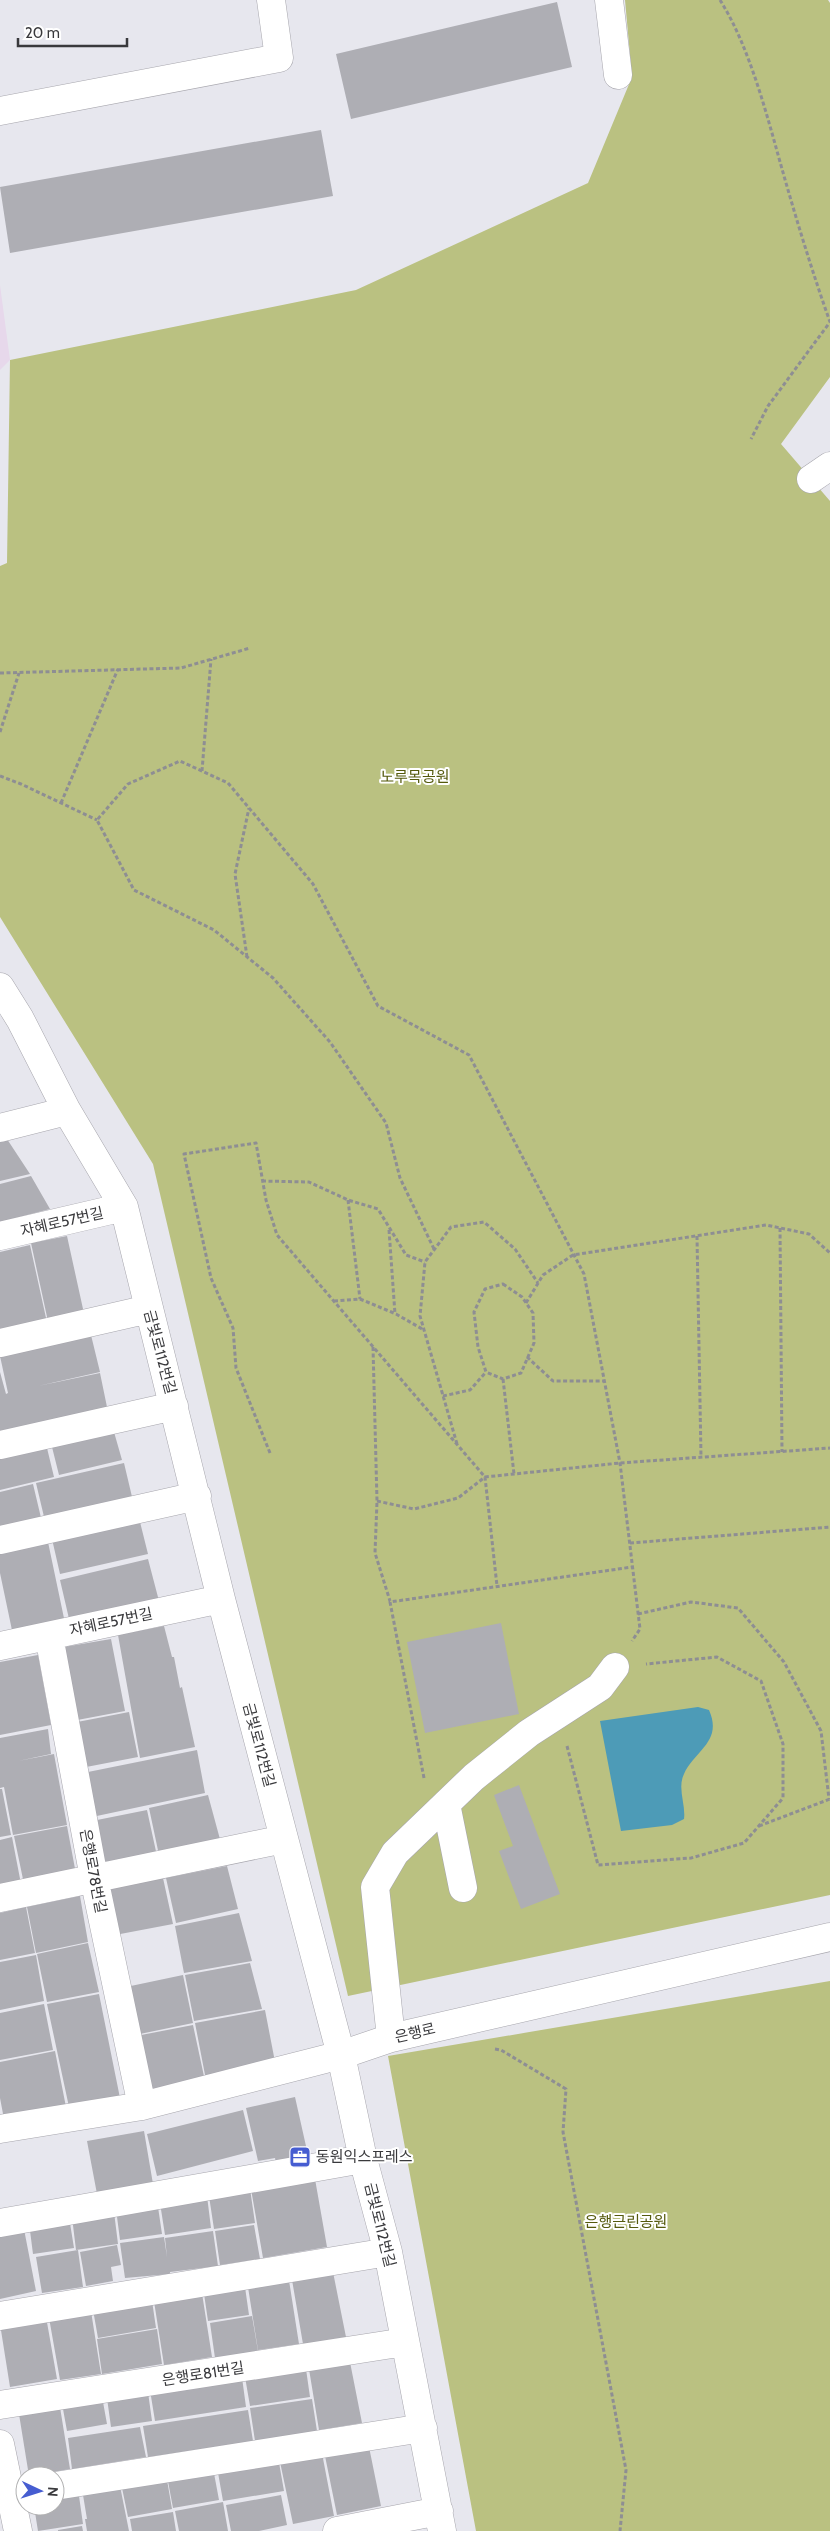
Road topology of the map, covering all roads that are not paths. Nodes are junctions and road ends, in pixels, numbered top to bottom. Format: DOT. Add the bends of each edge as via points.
graph roads {
  1 [pos="271,0"];
  2 [pos="609,0"];
  3 [pos="618,75"];
  4 [pos="0,111"];
  5 [pos="0,987"];
  6 [pos="10,1022"];
  7 [pos="67,1111"];
  8 [pos="0,1128"];
  9 [pos="124,1207"];
  10 [pos="0,1236"];
  11 [pos="149,1309"];
  12 [pos="0,1343"];
  13 [pos="174,1406"];
  14 [pos="0,1445"];
  15 [pos="197,1496"];
  16 [pos="0,1540"];
  17 [pos="221,1598"];
  18 [pos="49,1636"];
  19 [pos="0,1646"];
  20 [pos="615,1667"];
  21 [pos="439,1811"];
  22 [pos="284,1839"];
  23 [pos="94,1878"];
  24 [pos="463,1888"];
  25 [pos="0,1898"];
  26 [pos="830,1936"];
  27 [pos="392,2038"];
  28 [pos="341,2055"];
  29 [pos="142,2106"];
  30 [pos="0,2129"];
  31 [pos="363,2159"];
  32 [pos="0,2223"];
  33 [pos="388,2252"];
  34 [pos="0,2316"];
  35 [pos="405,2342"];
  36 [pos="0,2405"];
  37 [pos="423,2428"];
  38 [pos="0,2444"];
  39 [pos="15,2484"];
  40 [pos="65,2484"];
  41 [pos="15,2507"];
  42 [pos="441,2521"];
  43 [pos="11,2526"];
  44 [pos="337,2531"];
  1 -- 4 [label="street" via="279,58"];
  2 -- 3 [label="street"];
  5 -- 6 [label="street, 금빛로112번길"];
  6 -- 7 [label="street, 금빛로112번길"];
  7 -- 8 [label="street"];
  7 -- 9 [label="street, 금빛로112번길"];
  9 -- 10 [label="street, 자혜로57번길"];
  9 -- 11 [label="street, 금빛로112번길"];
  11 -- 12 [label="street"];
  11 -- 13 [label="street, 금빛로112번길"];
  13 -- 14 [label="street"];
  13 -- 15 [label="street, 금빛로112번길"];
  15 -- 16 [label="street"];
  15 -- 17 [label="street, 금빛로112번길"];
  17 -- 18 [label="street, 자혜로57번길"];
  17 -- 22 [label="street, 금빛로112번길"];
  18 -- 19 [label="street, 자혜로57번길"];
  18 -- 23 [label="street, 은행로78번길"];
  20 -- 21 [label="street" via="600,1687 530,1733 474,1777"];
  21 -- 24 [label="street"];
  21 -- 27 [label="street" via="395,1853 375,1888"];
  22 -- 23 [label="street"];
  22 -- 28 [label="street, 금빛로112번길"];
  23 -- 25 [label="street"];
  23 -- 29 [label="street, 은행로78번길"];
  26 -- 27 [label="street, 은행로"];
  27 -- 28 [label="street, 은행로"];
  28 -- 29 [label="street, 은행로"];
  28 -- 31 [label="street, 금빛로112번길"];
  29 -- 30 [label="street, 은행로"];
  31 -- 32 [label="street"];
  31 -- 33 [label="street, 금빛로112번길"];
  33 -- 34 [label="street"];
  33 -- 35 [label="street, 금빛로112번길"];
  35 -- 36 [label="street, 은행로81번길"];
  35 -- 37 [label="street, 금빛로112번길"];
  37 -- 40 [label="street"];
  37 -- 42 [label="street, 금빛로112번길"];
  38 -- 39 [label="street"];
  41 -- 43 [label="street"];
  42 -- 44 [label="street"];
}
